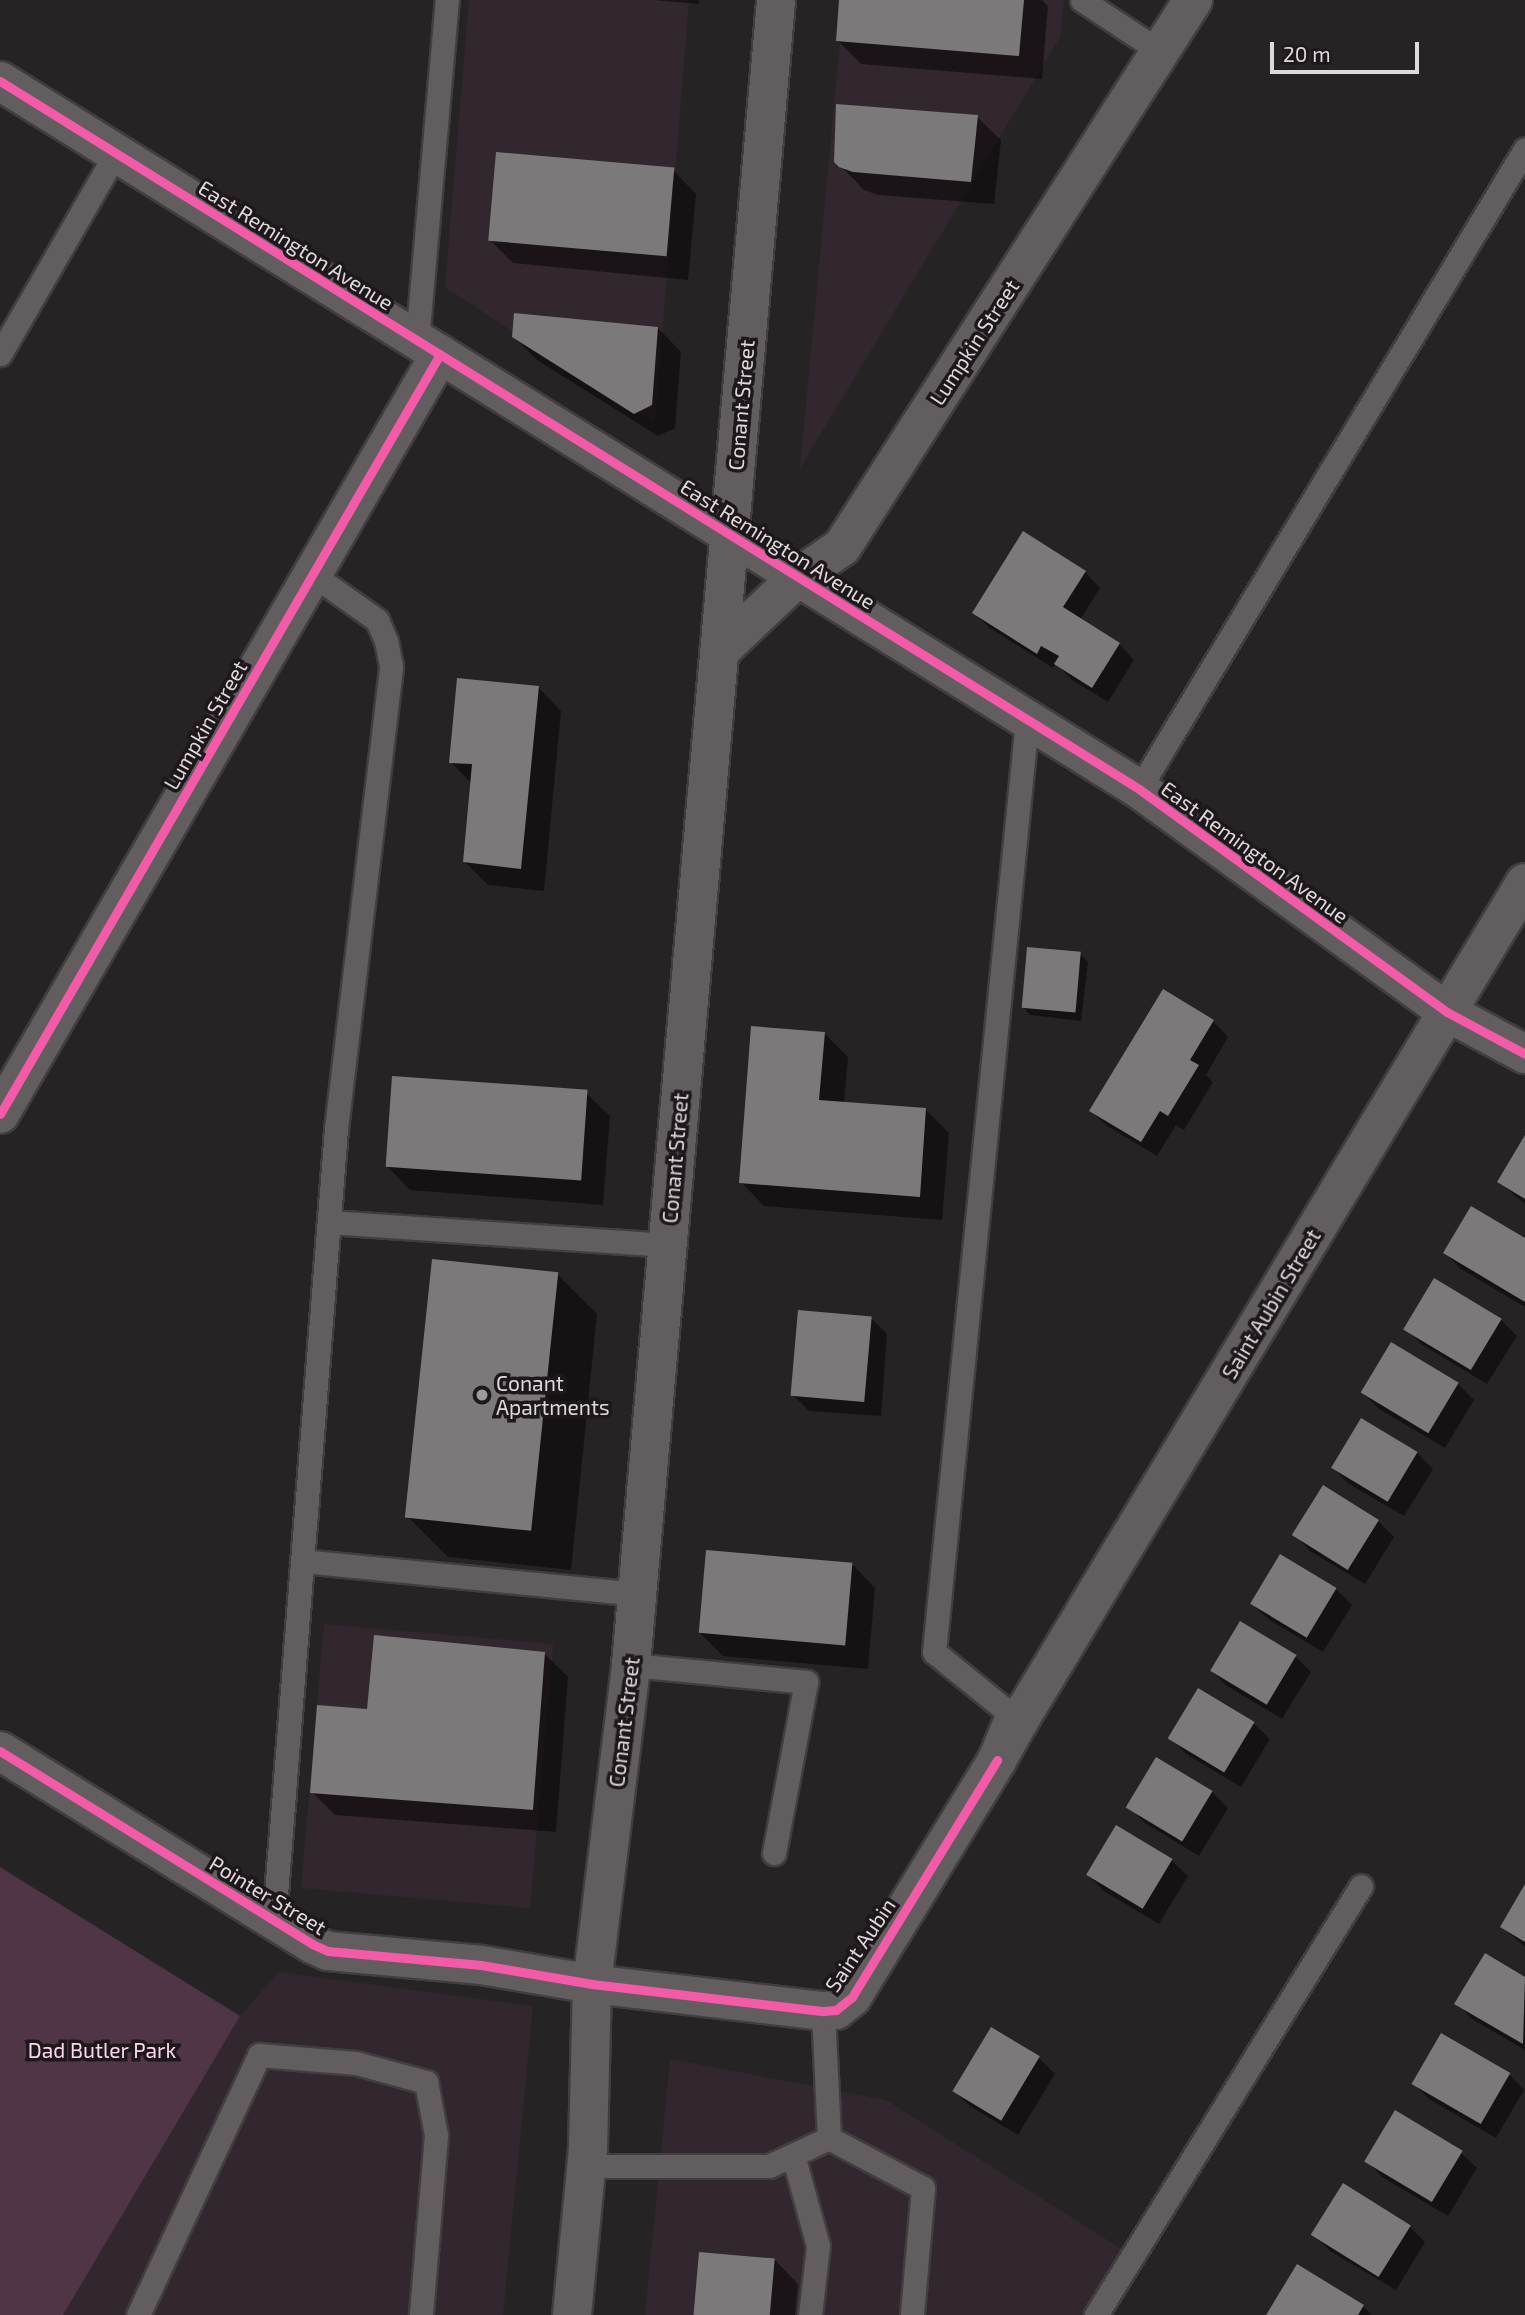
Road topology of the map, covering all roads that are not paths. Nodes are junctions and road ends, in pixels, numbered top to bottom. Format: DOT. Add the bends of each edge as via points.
graph roads {
  1 [pos="447,0"];
  2 [pos="776,0"];
  3 [pos="1082,0"];
  4 [pos="1192,0"];
  5 [pos="1161,52"];
  6 [pos="0,81"];
  7 [pos="1525,149"];
  8 [pos="116,153"];
  9 [pos="428,347"];
  10 [pos="0,354"];
  11 [pos="730,534"];
  12 [pos="312,574"];
  13 [pos="798,577"];
  14 [pos="719,652"];
  15 [pos="1027,720"];
  16 [pos="1139,789"];
  17 [pos="1525,883"];
  18 [pos="1447,1012"];
  19 [pos="1525,1054"];
  20 [pos="0,1114"];
  21 [pos="329,1222"];
  22 [pos="667,1245"];
  23 [pos="302,1561"];
  24 [pos="637,1594"];
  25 [pos="631,1665"];
  26 [pos="1017,1719"];
  27 [pos="0,1751"];
  28 [pos="774,1853"];
  29 [pos="1361,1886"];
  30 [pos="274,1920"];
  31 [pos="592,1984"];
  32 [pos="823,2011"];
  33 [pos="829,2138"];
  34 [pos="793,2155"];
  35 [pos="586,2166"];
  36 [pos="138,2315"];
  37 [pos="421,2315"];
  38 [pos="572,2315"];
  39 [pos="810,2315"];
  40 [pos="912,2315"];
  41 [pos="1096,2315"];
  1 -- 9 [label="lane"];
  2 -- 11 [label="street, Conant Street"];
  3 -- 5 [label="lane"];
  4 -- 5 [label="street, Lumpkin Street"];
  5 -- 13 [label="street, Lumpkin Street" via="842,547"];
  6 -- 8 [label="street, East Remington Avenue"];
  7 -- 16 [label="lane"];
  8 -- 9 [label="street, East Remington Avenue"];
  8 -- 10 [label="lane"];
  9 -- 11 [label="street, East Remington Avenue"];
  9 -- 12 [label="street, Lumpkin Street"];
  11 -- 13 [label="street, East Remington Avenue"];
  11 -- 14 [label="street, Conant Street"];
  12 -- 20 [label="street, Lumpkin Street"];
  12 -- 21 [label="lane" via="377,620 391,666"];
  13 -- 14 [label="street, Lumpkin Street"];
  13 -- 15 [label="street, East Remington Avenue"];
  14 -- 22 [label="street, Conant Street"];
  15 -- 16 [label="street, East Remington Avenue"];
  15 -- 26 [label="lane" via="934,1652"];
  16 -- 18 [label="street, East Remington Avenue"];
  17 -- 18 [label="street, Saint Aubin Street"];
  18 -- 19 [label="street, East Remington Avenue"];
  18 -- 26 [label="street, Saint Aubin Street"];
  21 -- 22 [label="lane"];
  21 -- 23 [label="lane"];
  22 -- 24 [label="street, Conant Street"];
  23 -- 24 [label="lane"];
  23 -- 30 [label="lane"];
  24 -- 25 [label="street, Conant Street"];
  25 -- 28 [label="lane" via="806,1682"];
  25 -- 31 [label="street, Conant Street"];
  26 -- 32 [label="street, Saint Aubin" via="997,1760 852,1997 836,2010"];
  27 -- 30 [label="street, Pointer Street"];
  29 -- 41 [label="lane"];
  30 -- 31 [label="street, Pointer Street" via="328,1951 481,1965"];
  31 -- 32 [label="street, Saint Aubin"];
  31 -- 35 [label="street, Conant Street"];
  32 -- 33 [label="lane"];
  33 -- 34 [label="lane"];
  33 -- 40 [label="lane" via="923,2188"];
  34 -- 35 [label="lane" via="769,2166"];
  34 -- 39 [label="lane" via="818,2246"];
  35 -- 38 [label="street, Conant Street"];
  36 -- 37 [label="lane" via="259,2055 356,2063 426,2082 436,2136"];
}
